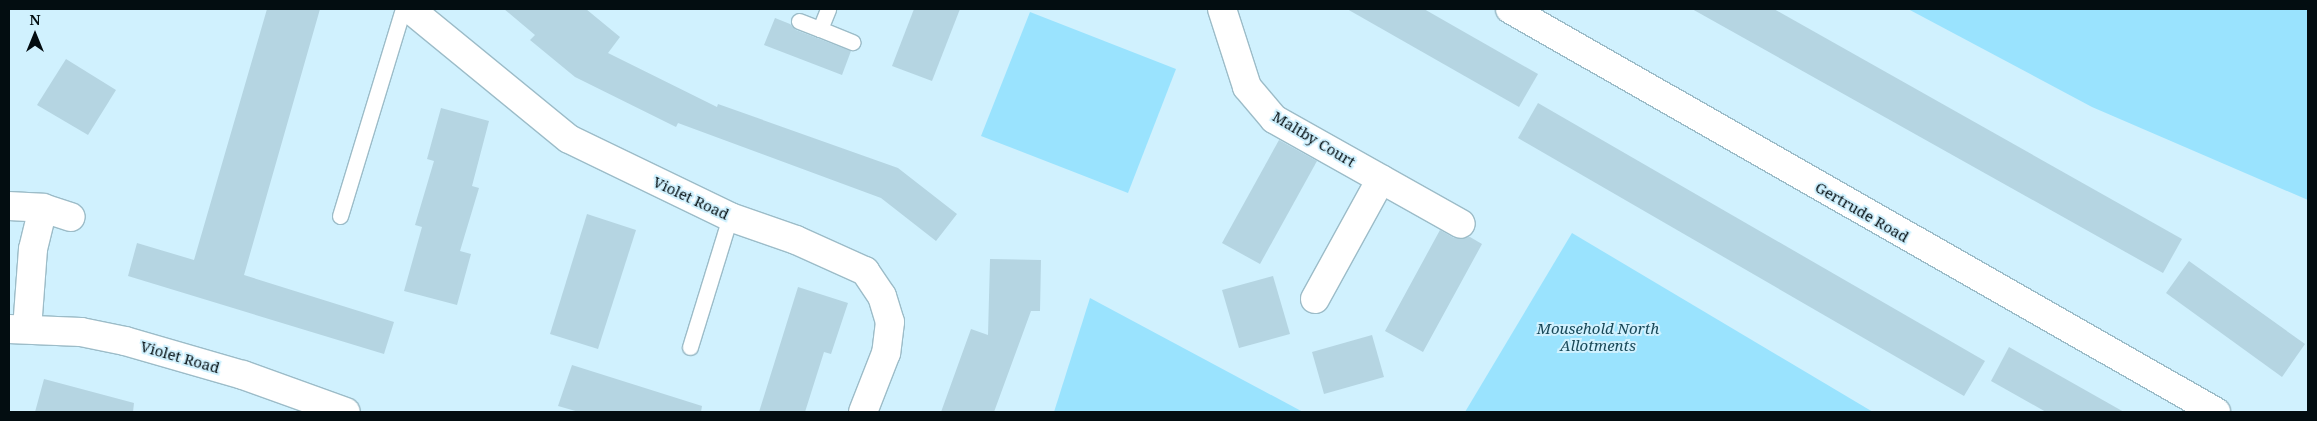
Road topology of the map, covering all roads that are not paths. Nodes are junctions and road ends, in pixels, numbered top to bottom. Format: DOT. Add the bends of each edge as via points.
graph roads {
  1 [pos="403,9"];
  2 [pos="410,9"];
  3 [pos="828,9"];
  4 [pos="1222,9"];
  5 [pos="1510,9"];
  6 [pos="799,21"];
  7 [pos="820,29"];
  8 [pos="852,42"];
  9 [pos="1381,179"];
  10 [pos="9,206"];
  11 [pos="42,208"];
  12 [pos="340,216"];
  13 [pos="71,217"];
  14 [pos="730,217"];
  15 [pos="1461,224"];
  16 [pos="1315,299"];
  17 [pos="18,329"];
  18 [pos="690,347"];
  19 [pos="346,412"];
  20 [pos="863,412"];
  21 [pos="2216,412"];
  1 -- 12 [label="lane"];
  2 -- 14 [label="street, Violet Road" via="569,139"];
  3 -- 7 [label="lane"];
  4 -- 9 [label="street, Maltby Court" via="1246,88 1274,119"];
  5 -- 21 [label="street, Gertrude Road"];
  6 -- 7 [label="lane"];
  7 -- 8 [label="lane"];
  9 -- 15 [label="street, Maltby Court"];
  9 -- 16 [label="street"];
  10 -- 11 [label="street"];
  11 -- 13 [label="street"];
  11 -- 17 [label="street"];
  14 -- 18 [label="lane"];
  14 -- 20 [label="street, Violet Road" via="796,240 865,271 882,296 890,322 886,353"];
  17 -- 19 [label="street, Violet Road" via="81,332 125,341 243,375"];
}
